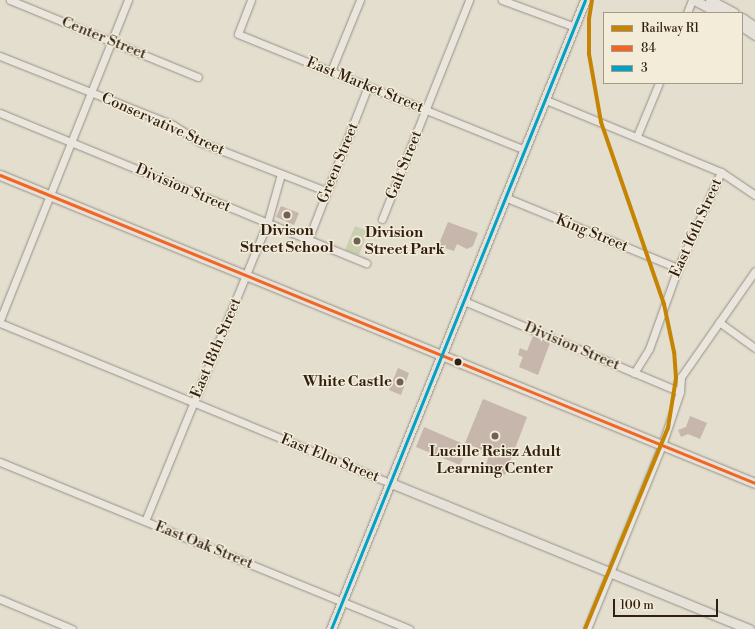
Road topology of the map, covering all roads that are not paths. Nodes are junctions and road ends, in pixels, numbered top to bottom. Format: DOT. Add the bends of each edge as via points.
graph roads {
  1 [pos="10,0"];
  2 [pos="128,0"];
  3 [pos="251,0"];
  4 [pos="360,0"];
  5 [pos="469,0"];
  6 [pos="502,0"];
  7 [pos="585,0"];
  8 [pos="693,0"];
  9 [pos="710,0"];
  10 [pos="687,12"];
  11 [pos="717,12"];
  12 [pos="732,12"];
  13 [pos="743,19"];
  14 [pos="575,27"];
  15 [pos="743,27"];
  16 [pos="755,27"];
  17 [pos="755,35"];
  18 [pos="111,41"];
  19 [pos="0,56"];
  20 [pos="331,71"];
  21 [pos="198,77"];
  22 [pos="659,84"];
  23 [pos="368,86"];
  24 [pos="91,92"];
  25 [pos="546,100"];
  26 [pos="426,110"];
  27 [pos="0,113"];
  28 [pos="637,136"];
  29 [pos="72,142"];
  30 [pos="525,150"];
  31 [pos="721,172"];
  32 [pos="281,174"];
  33 [pos="0,175"];
  34 [pos="326,191"];
  35 [pos="51,195"];
  36 [pos="755,195"];
  37 [pos="506,198"];
  38 [pos="382,218"];
  39 [pos="267,224"];
  40 [pos="308,240"];
  41 [pos="366,263"];
  42 [pos="678,268"];
  43 [pos="755,271"];
  44 [pos="247,275"];
  45 [pos="464,301"];
  46 [pos="0,320"];
  47 [pos="719,322"];
  48 [pos="0,324"];
  49 [pos="755,348"];
  50 [pos="442,354"];
  51 [pos="634,373"];
  52 [pos="680,392"];
  53 [pos="193,402"];
  54 [pos="662,445"];
  55 [pos="0,462"];
  56 [pos="755,482"];
  57 [pos="391,483"];
  58 [pos="145,521"];
  59 [pos="610,572"];
  60 [pos="0,599"];
  61 [pos="342,602"];
  62 [pos="72,629"];
  63 [pos="331,629"];
  64 [pos="409,629"];
  65 [pos="587,629"];
  66 [pos="749,629"];
  1 -- 18 [label="street, Center Street"];
  2 -- 18 [label="street"];
  3 -- 20 [label="street, East Market Street" via="238,34"];
  4 -- 20 [label="street"];
  5 -- 26 [label="street, Galt Street"];
  6 -- 14 [label="street"];
  7 -- 14 [label="main road"];
  8 -- 10 [label="street"];
  8 -- 11 [label="main road"];
  9 -- 12 [label="main road"];
  13 -- 16 [label="main road"];
  14 -- 25 [label="main road"];
  15 -- 17 [label="main road"];
  18 -- 21 [label="street, Center Street"];
  18 -- 24 [label="street"];
  19 -- 24 [label="street, Conservative Street"];
  20 -- 23 [label="street, East Market Street"];
  22 -- 28 [label="street"];
  23 -- 26 [label="street, East Market Street"];
  23 -- 34 [label="street, Green Street"];
  24 -- 29 [label="street"];
  24 -- 32 [label="street, Conservative Street" via="173,125 195,140"];
  25 -- 28 [label="street"];
  25 -- 30 [label="main road"];
  26 -- 30 [label="street, East Market Street"];
  26 -- 38 [label="street, Galt Street"];
  27 -- 29 [label="street, Division Street"];
  28 -- 31 [label="street"];
  29 -- 35 [label="street"];
  29 -- 39 [label="street, Division Street"];
  30 -- 37 [label="main road"];
  31 -- 36 [label="street"];
  31 -- 42 [label="street, East 16th Street"];
  32 -- 34 [label="street, Conservative Street"];
  32 -- 39 [label="street, East 18th Street"];
  33 -- 35 [label="main road"];
  34 -- 40 [label="street, Green Street"];
  35 -- 44 [label="main road"];
  35 -- 46 [label="street"];
  37 -- 42 [label="street, King Street"];
  37 -- 45 [label="main road"];
  39 -- 40 [label="street, Division Street"];
  39 -- 44 [label="street, East 18th Street"];
  40 -- 41 [label="street, Division Street"];
  42 -- 51 [label="street, East 16th Street" via="649,349"];
  43 -- 47 [label="street"];
  44 -- 50 [label="main road"];
  44 -- 53 [label="street, East 18th Street"];
  45 -- 50 [label="main road"];
  45 -- 51 [label="street, Division Street"];
  47 -- 49 [label="street"];
  47 -- 52 [label="street" via="681,377"];
  48 -- 53 [label="street, East Elm Street"];
  50 -- 54 [label="main road"];
  50 -- 57 [label="main road"];
  51 -- 52 [label="street, Division Street"];
  52 -- 54 [label="street"];
  53 -- 57 [label="street, East Elm Street"];
  53 -- 58 [label="street, East 18th Street"];
  54 -- 56 [label="main road"];
  54 -- 59 [label="street"];
  55 -- 58 [label="street, East Oak Street"];
  57 -- 59 [label="main road, East Elm Street"];
  57 -- 61 [label="main road"];
  58 -- 61 [label="street, East Oak Street"];
  59 -- 65 [label="street"];
  59 -- 66 [label="main road, East Elm Street"];
  60 -- 62 [label="street"];
  61 -- 63 [label="main road"];
  61 -- 64 [label="street, East Oak Street"];
}
